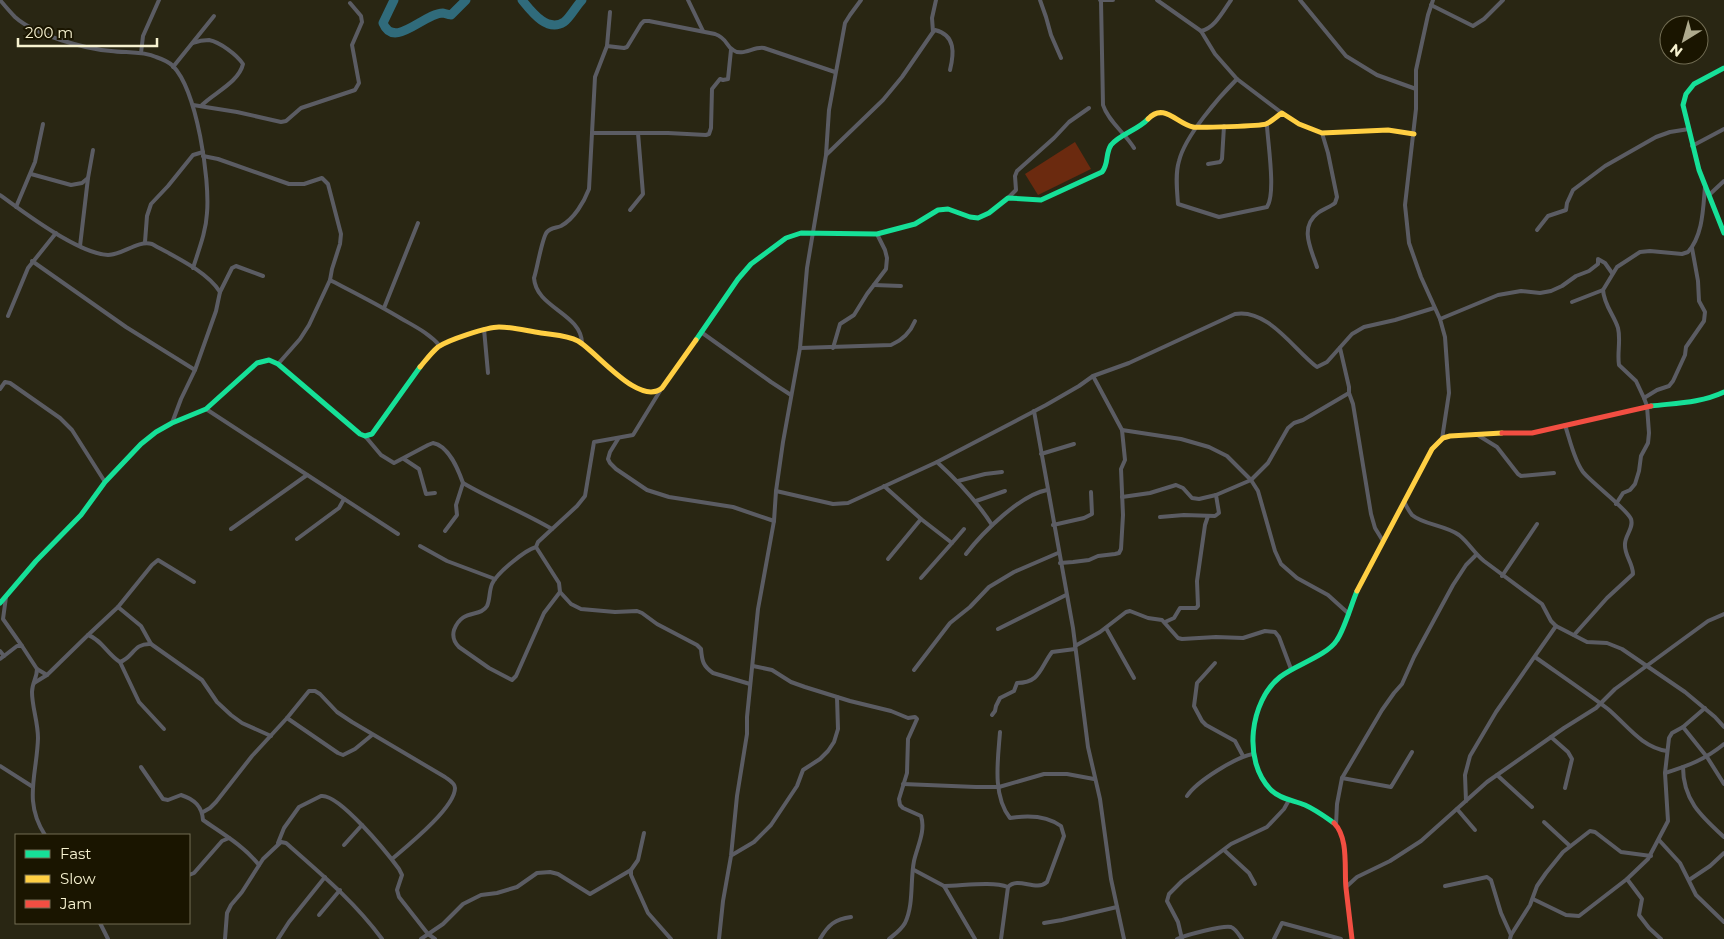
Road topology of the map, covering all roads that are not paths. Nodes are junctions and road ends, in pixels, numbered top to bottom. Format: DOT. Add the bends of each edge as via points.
graph roads {
  1 [pos="0,0"];
  2 [pos="159,0"];
  3 [pos="688,0"];
  4 [pos="861,0"];
  5 [pos="936,0"];
  6 [pos="1040,0"];
  7 [pos="1100,0"];
  8 [pos="1113,0"];
  9 [pos="1157,0"];
  10 [pos="1231,0"];
  11 [pos="1300,0"];
  12 [pos="1433,0"];
  13 [pos="1503,0"];
  14 [pos="350,3"];
  15 [pos="1431,5"];
  16 [pos="610,12"];
  17 [pos="214,16"];
  18 [pos="703,31"];
  19 [pos="1201,31"];
  20 [pos="933,32"];
  21 [pos="193,43"];
  22 [pos="607,46"];
  23 [pos="731,50"];
  24 [pos="141,53"];
  25 [pos="1061,58"];
  26 [pos="173,66"];
  27 [pos="1724,68"];
  28 [pos="950,70"];
  29 [pos="835,72"];
  30 [pos="1237,80"];
  31 [pos="1416,89"];
  32 [pos="193,105"];
  33 [pos="202,105"];
  34 [pos="1089,108"];
  35 [pos="1282,113"];
  36 [pos="43,124"];
  37 [pos="1266,124"];
  38 [pos="1224,126"];
  39 [pos="1198,127"];
  40 [pos="1689,129"];
  41 [pos="1724,129"];
  42 [pos="638,132"];
  43 [pos="592,133"];
  44 [pos="1322,133"];
  45 [pos="1414,134"];
  46 [pos="1125,136"];
  47 [pos="1692,146"];
  48 [pos="1134,148"];
  49 [pos="93,150"];
  50 [pos="203,154"];
  51 [pos="826,154"];
  52 [pos="1208,164"];
  53 [pos="31,174"];
  54 [pos="88,178"];
  55 [pos="1724,181"];
  56 [pos="1705,186"];
  57 [pos="0,195"];
  58 [pos="1709,195"];
  59 [pos="1008,198"];
  60 [pos="16,206"];
  61 [pos="630,210"];
  62 [pos="418,223"];
  63 [pos="1537,230"];
  64 [pos="814,232"];
  65 [pos="56,233"];
  66 [pos="1724,233"];
  67 [pos="877,234"];
  68 [pos="145,242"];
  69 [pos="80,246"];
  70 [pos="1692,248"];
  71 [pos="32,261"];
  72 [pos="1317,267"];
  73 [pos="193,268"];
  74 [pos="1612,273"];
  75 [pos="263,276"];
  76 [pos="330,280"];
  77 [pos="874,285"];
  78 [pos="901,286"];
  79 [pos="1603,290"];
  80 [pos="220,292"];
  81 [pos="1572,302"];
  82 [pos="384,308"];
  83 [pos="1434,308"];
  84 [pos="8,316"];
  85 [pos="1440,319"];
  86 [pos="916,321"];
  87 [pos="484,329"];
  88 [pos="701,332"];
  89 [pos="582,343"];
  90 [pos="440,346"];
  91 [pos="800,348"];
  92 [pos="833,348"];
  93 [pos="1340,348"];
  94 [pos="278,364"];
  95 [pos="195,370"];
  96 [pos="488,373"];
  97 [pos="1094,376"];
  98 [pos="0,389"];
  99 [pos="660,390"];
  100 [pos="1724,392"];
  101 [pos="1348,393"];
  102 [pos="791,395"];
  103 [pos="1644,398"];
  104 [pos="1647,406"];
  105 [pos="206,409"];
  106 [pos="1034,411"];
  107 [pos="172,423"];
  108 [pos="1565,425"];
  109 [pos="1122,430"];
  110 [pos="1476,434"];
  111 [pos="365,436"];
  112 [pos="618,439"];
  113 [pos="1442,439"];
  114 [pos="1074,444"];
  115 [pos="1041,454"];
  116 [pos="404,458"];
  117 [pos="937,462"];
  118 [pos="1002,472"];
  119 [pos="1554,472"];
  120 [pos="307,475"];
  121 [pos="958,480"];
  122 [pos="1251,480"];
  123 [pos="105,482"];
  124 [pos="463,483"];
  125 [pos="884,486"];
  126 [pos="1047,490"];
  127 [pos="776,491"];
  128 [pos="1006,491"];
  129 [pos="1091,492"];
  130 [pos="435,493"];
  131 [pos="1216,495"];
  132 [pos="1122,497"];
  133 [pos="344,499"];
  134 [pos="976,501"];
  135 [pos="1404,501"];
  136 [pos="1616,504"];
  137 [pos="1208,516"];
  138 [pos="1160,518"];
  139 [pos="921,519"];
  140 [pos="774,521"];
  141 [pos="1537,524"];
  142 [pos="992,525"];
  143 [pos="1053,525"];
  144 [pos="231,529"];
  145 [pos="552,529"];
  146 [pos="964,530"];
  147 [pos="445,531"];
  148 [pos="398,534"];
  149 [pos="297,539"];
  150 [pos="1383,541"];
  151 [pos="952,543"];
  152 [pos="420,546"];
  153 [pos="536,548"];
  154 [pos="1058,553"];
  155 [pos="966,554"];
  156 [pos="1476,555"];
  157 [pos="888,559"];
  158 [pos="1060,562"];
  159 [pos="1502,576"];
  160 [pos="921,578"];
  161 [pos="495,579"];
  162 [pos="194,582"];
  163 [pos="560,592"];
  164 [pos="1066,595"];
  165 [pos="6,597"];
  166 [pos="0,602"];
  167 [pos="118,607"];
  168 [pos="1348,614"];
  169 [pos="1724,614"];
  170 [pos="1165,622"];
  171 [pos="1556,626"];
  172 [pos="1106,628"];
  173 [pos="998,629"];
  174 [pos="88,635"];
  175 [pos="1574,635"];
  176 [pos="151,644"];
  177 [pos="22,646"];
  178 [pos="1075,648"];
  179 [pos="0,651"];
  180 [pos="2,657"];
  181 [pos="1535,657"];
  182 [pos="120,662"];
  183 [pos="1215,663"];
  184 [pos="1648,665"];
  185 [pos="753,666"];
  186 [pos="37,669"];
  187 [pos="1291,669"];
  188 [pos="914,670"];
  189 [pos="47,675"];
  190 [pos="1134,678"];
  191 [pos="33,684"];
  192 [pos="750,684"];
  193 [pos="837,697"];
  194 [pos="1600,704"];
  195 [pos="1705,708"];
  196 [pos="992,715"];
  197 [pos="287,718"];
  198 [pos="1683,727"];
  199 [pos="1724,727"];
  200 [pos="164,729"];
  201 [pos="1000,732"];
  202 [pos="372,735"];
  203 [pos="271,736"];
  204 [pos="1551,737"];
  205 [pos="1724,744"];
  206 [pos="1667,751"];
  207 [pos="1412,752"];
  208 [pos="1253,754"];
  209 [pos="1243,756"];
  210 [pos="1707,757"];
  211 [pos="0,766"];
  212 [pos="1683,767"];
  213 [pos="141,768"];
  214 [pos="1666,773"];
  215 [pos="1497,775"];
  216 [pos="1342,778"];
  217 [pos="1094,779"];
  218 [pos="904,784"];
  219 [pos="1724,784"];
  220 [pos="33,787"];
  221 [pos="999,787"];
  222 [pos="1565,788"];
  223 [pos="1187,796"];
  224 [pos="1289,800"];
  225 [pos="1466,800"];
  226 [pos="1532,807"];
  227 [pos="1457,809"];
  228 [pos="203,812"];
  229 [pos="1544,822"];
  230 [pos="1336,824"];
  231 [pos="362,825"];
  232 [pos="1475,830"];
  233 [pos="222,832"];
  234 [pos="644,833"];
  235 [pos="44,834"];
  236 [pos="1724,837"];
  237 [pos="229,838"];
  238 [pos="1659,840"];
  239 [pos="222,841"];
  240 [pos="278,843"];
  241 [pos="344,845"];
  242 [pos="1570,846"];
  243 [pos="1224,850"];
  244 [pos="1724,853"];
  245 [pos="731,856"];
  246 [pos="1651,856"];
  247 [pos="253,857"];
  248 [pos="263,859"];
  249 [pos="392,860"];
  250 [pos="259,865"];
  251 [pos="631,870"];
  252 [pos="914,870"];
  253 [pos="190,875"];
  254 [pos="325,877"];
  255 [pos="1627,879"];
  256 [pos="1689,880"];
  257 [pos="1256,884"];
  258 [pos="944,886"];
  259 [pos="1445,886"];
  260 [pos="1008,887"];
  261 [pos="1346,887"];
  262 [pos="340,890"];
  263 [pos="1533,899"];
  264 [pos="1117,907"];
  265 [pos="319,915"];
  266 [pos="851,917"];
  267 [pos="1724,922"];
  268 [pos="1044,923"];
  269 [pos="100,924"];
  270 [pos="428,934"];
  271 [pos="1511,937"];
  272 [pos="1180,938"];
  273 [pos="108,939"];
  274 [pos="225,939"];
  275 [pos="278,939"];
  276 [pos="382,939"];
  277 [pos="420,939"];
  278 [pos="435,939"];
  279 [pos="671,939"];
  280 [pos="719,939"];
  281 [pos="820,939"];
  282 [pos="889,939"];
  283 [pos="975,939"];
  284 [pos="1001,939"];
  285 [pos="1124,939"];
  286 [pos="1242,939"];
  287 [pos="1274,939"];
  288 [pos="1341,939"];
  289 [pos="1352,939"];
  290 [pos="1660,939"];
  1 -- 24 [label="street" via="15,17 55,37 92,49"];
  2 -- 24 [label="street" via="143,36"];
  3 -- 18 [label="street"];
  4 -- 29 [label="street" via="846,23"];
  5 -- 20 [label="street"];
  6 -- 25 [label="street"];
  7 -- 8 [label="street"];
  7 -- 46 [label="street" via="1102,99 1107,115"];
  9 -- 19 [label="street"];
  10 -- 19 [label="street" via="1212,26"];
  11 -- 31 [label="street" via="1340,50 1354,62 1377,75"];
  12 -- 15 [label="street"];
  13 -- 15 [label="street" via="1473,26"];
  14 -- 33 [label="street" via="362,22 352,45 359,83 355,90 301,108 282,122"];
  15 -- 31 [label="street" via="1416,70"];
  16 -- 22 [label="street"];
  17 -- 21 [label="street"];
  18 -- 22 [label="street" via="644,21 627,47"];
  18 -- 23 [label="street" via="721,36"];
  19 -- 30 [label="street"];
  20 -- 28 [label="street" via="942,32 953,45"];
  20 -- 51 [label="street" via="883,100"];
  21 -- 26 [label="street"];
  21 -- 33 [label="street" via="213,41 242,64 237,76"];
  22 -- 43 [label="street" via="595,76"];
  23 -- 29 [label="street" via="743,52 764,48"];
  23 -- 42 [label="street" via="728,79 720,79 712,89 709,134"];
  24 -- 26 [label="street" via="154,55"];
  26 -- 32 [label="street"];
  27 -- 40 [label="street" via="1694,84 1686,94 1683,105"];
  29 -- 51 [label="street"];
  30 -- 35 [label="street"];
  30 -- 39 [label="street"];
  31 -- 45 [label="street"];
  32 -- 33 [label="street"];
  32 -- 50 [label="street"];
  34 -- 59 [label="street" via="1069,122 1017,171 1016,190"];
  35 -- 37 [label="street"];
  35 -- 44 [label="street"];
  36 -- 53 [label="street"];
  37 -- 38 [label="street"];
  37 -- 39 [label="street" via="1271,181 1269,205 1265,209 1219,217 1178,204 1179,160"];
  38 -- 39 [label="street"];
  38 -- 52 [label="street" via="1222,159"];
  39 -- 46 [label="street" via="1187,126 1173,115 1156,113"];
  40 -- 47 [label="street"];
  40 -- 63 [label="street" via="1656,137 1605,166 1573,190 1566,210 1548,216"];
  41 -- 47 [label="street"];
  42 -- 43 [label="street"];
  42 -- 61 [label="street" via="643,194"];
  43 -- 89 [label="street" via="586,197 572,217 544,235 534,278 540,295 572,322"];
  44 -- 45 [label="street" via="1388,130"];
  44 -- 72 [label="street" via="1337,197 1335,203 1318,213 1307,226"];
  45 -- 83 [label="street" via="1406,186 1407,228 1414,259"];
  46 -- 48 [label="street"];
  46 -- 59 [label="street" via="1109,149 1107,166 1102,172 1041,200"];
  47 -- 56 [label="street"];
  49 -- 54 [label="street"];
  50 -- 68 [label="street" via="192,155 151,204"];
  50 -- 73 [label="street" via="207,213 204,237"];
  50 -- 76 [label="street" via="289,184 325,180 341,234"];
  51 -- 64 [label="street"];
  53 -- 54 [label="street" via="71,185"];
  53 -- 60 [label="street"];
  54 -- 69 [label="street"];
  55 -- 58 [label="street"];
  56 -- 58 [label="street"];
  56 -- 70 [label="street" via="1701,222"];
  57 -- 60 [label="street"];
  58 -- 66 [label="street"];
  59 -- 67 [label="street" via="978,218 943,209 916,224"];
  60 -- 65 [label="street"];
  62 -- 82 [label="street"];
  64 -- 67 [label="street"];
  64 -- 88 [label="street" via="801,232 786,238 751,264"];
  64 -- 91 [label="street" via="807,268"];
  65 -- 69 [label="street"];
  65 -- 71 [label="street"];
  67 -- 77 [label="street" via="886,250 887,265"];
  68 -- 69 [label="street" via="109,255"];
  68 -- 73 [label="street"];
  70 -- 74 [label="street" via="1682,254 1640,252 1622,262"];
  70 -- 103 [label="street" via="1704,321 1686,346 1673,381"];
  71 -- 84 [label="street"];
  71 -- 95 [label="street" via="126,327"];
  73 -- 80 [label="street" via="216,285"];
  74 -- 79 [label="street"];
  74 -- 85 [label="street" via="1598,259 1598,264 1589,272 1551,291 1498,295"];
  75 -- 80 [label="street" via="236,266"];
  76 -- 82 [label="street"];
  76 -- 94 [label="street" via="300,340"];
  77 -- 78 [label="street"];
  77 -- 92 [label="street" via="852,317 840,324"];
  79 -- 81 [label="street"];
  79 -- 103 [label="street" via="1619,331 1619,365 1636,381"];
  80 -- 95 [label="street"];
  82 -- 90 [label="street" via="424,332"];
  83 -- 85 [label="street"];
  83 -- 93 [label="street" via="1364,327 1352,334"];
  85 -- 113 [label="street" via="1445,337 1450,393"];
  86 -- 92 [label="street" via="904,338 891,345"];
  87 -- 89 [label="street" via="516,329 567,337"];
  87 -- 90 [label="street"];
  87 -- 96 [label="street"];
  88 -- 99 [label="street"];
  88 -- 102 [label="street"];
  89 -- 99 [label="street" via="630,385 646,392"];
  90 -- 111 [label="street" via="410,379 372,434"];
  91 -- 92 [label="street"];
  91 -- 102 [label="street"];
  93 -- 97 [label="street" via="1327,362 1317,367 1272,326 1252,315 1239,313"];
  93 -- 101 [label="street"];
  94 -- 105 [label="street" via="268,360 257,363"];
  94 -- 111 [label="street"];
  95 -- 107 [label="street"];
  97 -- 106 [label="street"];
  97 -- 109 [label="street"];
  98 -- 123 [label="street" via="5,382 10,383 67,424"];
  99 -- 112 [label="street" via="633,435"];
  100 -- 104 [label="street" via="1694,402"];
  101 -- 122 [label="street" via="1294,423 1268,462"];
  101 -- 150 [label="street" via="1353,404 1371,514"];
  102 -- 127 [label="street"];
  103 -- 104 [label="street"];
  104 -- 108 [label="street"];
  104 -- 136 [label="street" via="1649,438 1639,471 1634,486 1623,493"];
  105 -- 107 [label="street"];
  105 -- 120 [label="street"];
  106 -- 115 [label="street"];
  106 -- 117 [label="street"];
  107 -- 123 [label="street" via="141,444"];
  108 -- 110 [label="street" via="1514,434"];
  108 -- 136 [label="street" via="1579,466"];
  109 -- 122 [label="street" via="1181,439 1218,450"];
  109 -- 132 [label="street" via="1125,460 1121,469"];
  110 -- 113 [label="street"];
  110 -- 119 [label="street" via="1497,447 1521,476"];
  111 -- 116 [label="street" via="390,462"];
  112 -- 140 [label="street" via="610,452 610,464 647,490 740,509"];
  112 -- 145 [label="street" via="594,442 584,496"];
  113 -- 135 [label="street" via="1432,449"];
  114 -- 115 [label="street"];
  115 -- 126 [label="street"];
  116 -- 124 [label="street" via="428,445 438,444 456,466"];
  116 -- 130 [label="street" via="419,469 426,494"];
  117 -- 121 [label="street"];
  117 -- 125 [label="street"];
  118 -- 121 [label="street"];
  120 -- 133 [label="street"];
  120 -- 144 [label="street"];
  121 -- 134 [label="street"];
  122 -- 131 [label="street"];
  122 -- 168 [label="street" via="1258,491 1281,564 1297,578 1328,595"];
  123 -- 165 [label="street" via="81,514"];
  124 -- 145 [label="street"];
  124 -- 147 [label="street" via="456,502 458,515"];
  125 -- 127 [label="street" via="841,504"];
  125 -- 139 [label="street"];
  126 -- 142 [label="street" via="1032,495"];
  126 -- 143 [label="street"];
  127 -- 140 [label="street"];
  128 -- 134 [label="street"];
  129 -- 143 [label="street" via="1092,514"];
  131 -- 132 [label="street" via="1195,499 1176,485"];
  131 -- 137 [label="street" via="1219,513"];
  132 -- 158 [label="street" via="1120,552 1089,560"];
  133 -- 148 [label="street"];
  133 -- 149 [label="street" via="339,508"];
  134 -- 142 [label="street"];
  135 -- 150 [label="street"];
  135 -- 156 [label="street" via="1413,515 1458,534"];
  136 -- 175 [label="street" via="1631,520 1625,545 1633,574"];
  137 -- 138 [label="street"];
  137 -- 170 [label="street" via="1198,573 1198,606 1180,608 1174,618"];
  139 -- 151 [label="street"];
  139 -- 157 [label="street"];
  140 -- 185 [label="street" via="758,609"];
  141 -- 159 [label="street"];
  142 -- 155 [label="street"];
  143 -- 154 [label="street"];
  145 -- 153 [label="street"];
  146 -- 151 [label="street"];
  150 -- 168 [label="street"];
  151 -- 160 [label="street"];
  152 -- 161 [label="street"];
  153 -- 161 [label="street" via="515,560"];
  153 -- 163 [label="street" via="559,583"];
  154 -- 158 [label="street"];
  154 -- 188 [label="street" via="989,586 950,623"];
  156 -- 159 [label="street"];
  156 -- 216 [label="street" via="1453,585 1402,684 1382,710"];
  158 -- 164 [label="street"];
  159 -- 171 [label="street" via="1542,604"];
  161 -- 163 [label="street" via="486,606 459,619 453,636 459,647 512,680 544,614"];
  162 -- 167 [label="street" via="158,560"];
  163 -- 192 [label="street" via="581,609 642,613 697,645 708,670"];
  164 -- 173 [label="street"];
  164 -- 178 [label="street"];
  165 -- 166 [label="street"];
  165 -- 177 [label="street" via="3,619"];
  167 -- 174 [label="street"];
  167 -- 176 [label="street" via="141,626"];
  168 -- 187 [label="street" via="1337,641 1318,656"];
  169 -- 184 [label="street" via="1708,620"];
  170 -- 172 [label="street" via="1128,611"];
  170 -- 187 [label="street" via="1182,639 1243,638 1265,631 1275,632"];
  171 -- 175 [label="street"];
  171 -- 181 [label="street"];
  172 -- 178 [label="street"];
  172 -- 190 [label="street"];
  174 -- 182 [label="street" via="97,639"];
  174 -- 189 [label="street"];
  175 -- 184 [label="street" via="1587,642 1614,644"];
  176 -- 182 [label="street" via="140,645"];
  176 -- 203 [label="street" via="202,680 231,715"];
  177 -- 180 [label="street"];
  177 -- 186 [label="street"];
  178 -- 196 [label="street" via="1052,652 1034,680 1017,683 1014,690 1000,698"];
  178 -- 217 [label="street"];
  179 -- 180 [label="street"];
  181 -- 194 [label="street"];
  181 -- 225 [label="street" via="1470,756 1465,775"];
  182 -- 200 [label="street" via="139,702"];
  183 -- 209 [label="street" via="1197,683 1194,706 1202,721 1235,741"];
  184 -- 194 [label="street"];
  184 -- 195 [label="street"];
  185 -- 192 [label="street"];
  185 -- 193 [label="street" via="772,670 791,682"];
  186 -- 189 [label="street"];
  186 -- 191 [label="street"];
  187 -- 208 [label="street" via="1273,684 1261,704 1254,723"];
  189 -- 191 [label="street"];
  191 -- 220 [label="street" via="38,737"];
  192 -- 245 [label="street" via="747,734"];
  193 -- 218 [label="street" via="908,718 916,717 908,739"];
  193 -- 245 [label="street" via="838,729 834,742 820,759 803,770 797,786 771,826 754,842"];
  194 -- 204 [label="street"];
  194 -- 206 [label="street" via="1642,741"];
  195 -- 198 [label="street"];
  195 -- 199 [label="street"];
  197 -- 202 [label="street" via="343,755"];
  197 -- 202 [label="street" via="308,691 315,691 337,712"];
  197 -- 203 [label="street"];
  198 -- 206 [label="street" via="1670,735"];
  198 -- 210 [label="street"];
  201 -- 221 [label="street"];
  202 -- 249 [label="street" via="445,777 455,787 447,805 432,824"];
  203 -- 228 [label="street" via="216,802"];
  204 -- 215 [label="street"];
  204 -- 222 [label="street" via="1572,759"];
  205 -- 210 [label="street"];
  206 -- 214 [label="street"];
  207 -- 216 [label="street" via="1391,787"];
  208 -- 209 [label="street"];
  208 -- 224 [label="street" via="1256,767 1270,790"];
  209 -- 223 [label="street" via="1201,782"];
  210 -- 212 [label="street"];
  210 -- 219 [label="street"];
  211 -- 220 [label="street"];
  212 -- 214 [label="street"];
  212 -- 236 [label="street" via="1684,784 1692,803"];
  213 -- 228 [label="street" via="164,799 184,795"];
  214 -- 238 [label="street" via="1668,821"];
  215 -- 225 [label="street"];
  215 -- 226 [label="street"];
  216 -- 230 [label="street"];
  217 -- 221 [label="street" via="1044,774"];
  217 -- 264 [label="street" via="1100,798"];
  218 -- 221 [label="street"];
  218 -- 252 [label="street" via="900,805 922,818"];
  220 -- 235 [label="street" via="34,814"];
  221 -- 260 [label="street" via="1004,809 1010,818 1040,817 1059,824 1064,830 1047,882 1040,886 1016,883"];
  224 -- 230 [label="street" via="1316,810"];
  224 -- 243 [label="street" via="1267,826"];
  225 -- 227 [label="street"];
  227 -- 232 [label="street"];
  227 -- 261 [label="street" via="1413,847 1357,876"];
  228 -- 233 [label="street" via="203,820"];
  229 -- 242 [label="street"];
  230 -- 261 [label="street" via="1342,836"];
  231 -- 240 [label="street" via="325,795 299,807"];
  231 -- 241 [label="street"];
  231 -- 249 [label="street"];
  233 -- 237 [label="street"];
  233 -- 239 [label="street"];
  234 -- 251 [label="street" via="638,860"];
  237 -- 239 [label="street"];
  237 -- 247 [label="street"];
  238 -- 246 [label="street"];
  238 -- 256 [label="street" via="1680,863"];
  239 -- 253 [label="street"];
  240 -- 248 [label="street"];
  240 -- 254 [label="street" via="286,843"];
  242 -- 246 [label="street" via="1592,831 1621,852"];
  242 -- 263 [label="street" via="1536,886"];
  243 -- 257 [label="street"];
  243 -- 272 [label="street" via="1168,894 1167,901 1176,917"];
  244 -- 256 [label="street"];
  245 -- 280 [label="street"];
  246 -- 255 [label="street"];
  247 -- 248 [label="street"];
  247 -- 250 [label="street"];
  248 -- 250 [label="street"];
  249 -- 270 [label="street" via="402,875 397,890 399,897"];
  250 -- 274 [label="street" via="227,914"];
  251 -- 270 [label="street" via="590,894 558,874 537,873 509,890 481,895 463,904"];
  251 -- 279 [label="street" via="632,880 648,913"];
  252 -- 258 [label="street"];
  252 -- 282 [label="street" via="907,918"];
  254 -- 262 [label="street"];
  254 -- 275 [label="street"];
  255 -- 263 [label="street" via="1576,916 1566,915"];
  255 -- 290 [label="street" via="1642,899 1638,912 1641,919"];
  256 -- 267 [label="street" via="1696,895"];
  258 -- 260 [label="street" via="989,884"];
  258 -- 283 [label="street"];
  259 -- 271 [label="street" via="1487,877"];
  260 -- 284 [label="street"];
  261 -- 289 [label="street"];
  262 -- 265 [label="street"];
  262 -- 276 [label="street"];
  263 -- 271 [label="street"];
  264 -- 268 [label="street"];
  264 -- 285 [label="street"];
  266 -- 281 [label="street" via="832,922"];
  269 -- 273 [label="street"];
  270 -- 277 [label="street"];
  270 -- 278 [label="street"];
  272 -- 286 [label="street" via="1230,927"];
  287 -- 288 [label="street" via="1282,923"];
}
